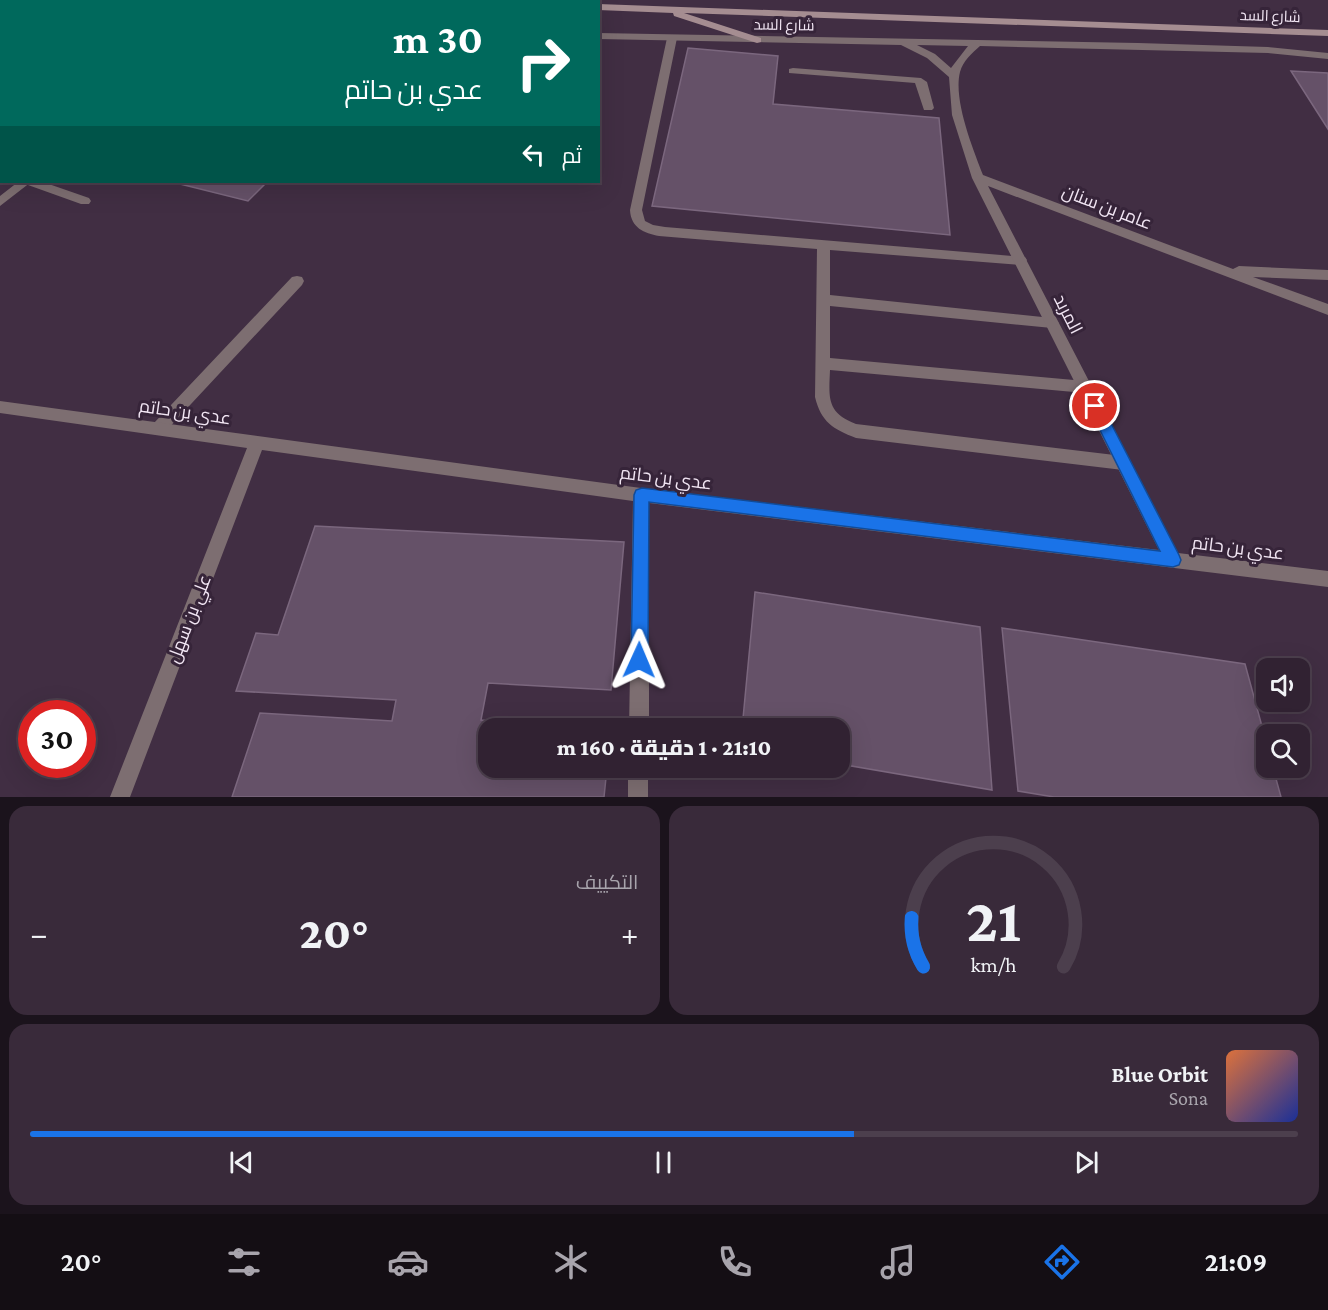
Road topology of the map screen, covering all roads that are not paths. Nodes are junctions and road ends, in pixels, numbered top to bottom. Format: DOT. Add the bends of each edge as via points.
graph roads {
  1 [pos="334,0"];
  2 [pos="345,0"];
  3 [pos="600,8"];
  4 [pos="663,9"];
  5 [pos="1328,33"];
  6 [pos="600,36"];
  7 [pos="672,38"];
  8 [pos="757,40"];
  9 [pos="901,41"];
  10 [pos="977,43"];
  11 [pos="1328,56"];
  12 [pos="793,71"];
  13 [pos="954,76"];
  14 [pos="928,108"];
  15 [pos="978,178"];
  16 [pos="24,183"];
  17 [pos="35,183"];
  18 [pos="85,201"];
  19 [pos="0,202"];
  20 [pos="824,245"];
  21 [pos="1020,260"];
  22 [pos="1224,271"];
  23 [pos="1328,275"];
  24 [pos="297,281"];
  25 [pos="824,300"];
  26 [pos="1328,310"];
  27 [pos="1052,323"];
  28 [pos="822,363"];
  29 [pos="1085,387"];
  30 [pos="0,406"];
  31 [pos="159,428"];
  32 [pos="257,442"];
  33 [pos="1124,463"];
  34 [pos="642,495"];
  35 [pos="1173,560"];
  36 [pos="1328,579"];
  37 [pos="639,718"];
  38 [pos="638,778"];
  39 [pos="120,797"];
  40 [pos="638,797"];
  1 -- 2 [label="main road"];
  3 -- 4 [label="main road, شارع السد"];
  4 -- 5 [label="main road, شارع السد"];
  4 -- 8 [label="main road"];
  6 -- 7 [label="street, شارع السد"];
  7 -- 8 [label="street, شارع السد"];
  7 -- 20 [label="street" via="636,218 642,226 665,232"];
  8 -- 9 [label="street, شارع السد"];
  9 -- 10 [label="street, شارع السد"];
  9 -- 13 [label="street" via="931,56"];
  10 -- 11 [label="street, شارع السد" via="1232,49"];
  10 -- 13 [label="street"];
  12 -- 14 [label="street" via="917,80 922,82"];
  13 -- 15 [label="street, المربد" via="962,132"];
  15 -- 21 [label="street, المربد"];
  15 -- 22 [label="street, عامر بن سنان"];
  16 -- 19 [label="street"];
  17 -- 18 [label="street"];
  20 -- 21 [label="street"];
  20 -- 25 [label="street"];
  21 -- 27 [label="street, المربد"];
  22 -- 23 [label="street, عامر بن سنان"];
  22 -- 26 [label="street, عامر بن سنان"];
  24 -- 31 [label="street"];
  25 -- 27 [label="street"];
  25 -- 28 [label="street"];
  27 -- 29 [label="street, المربد"];
  28 -- 29 [label="street"];
  28 -- 33 [label="street" via="825,413 838,425 856,431"];
  29 -- 33 [label="street, المربد"];
  30 -- 31 [label="street, عدي بن حاتم"];
  31 -- 32 [label="street, عدي بن حاتم"];
  32 -- 34 [label="street, عدي بن حاتم"];
  32 -- 39 [label="street, علي بن سهل"];
  33 -- 35 [label="street, المربد"];
  34 -- 35 [label="street, عدي بن حاتم"];
  34 -- 37 [label="street"];
  35 -- 36 [label="street, عدي بن حاتم"];
  38 -- 40 [label="street"];
}
